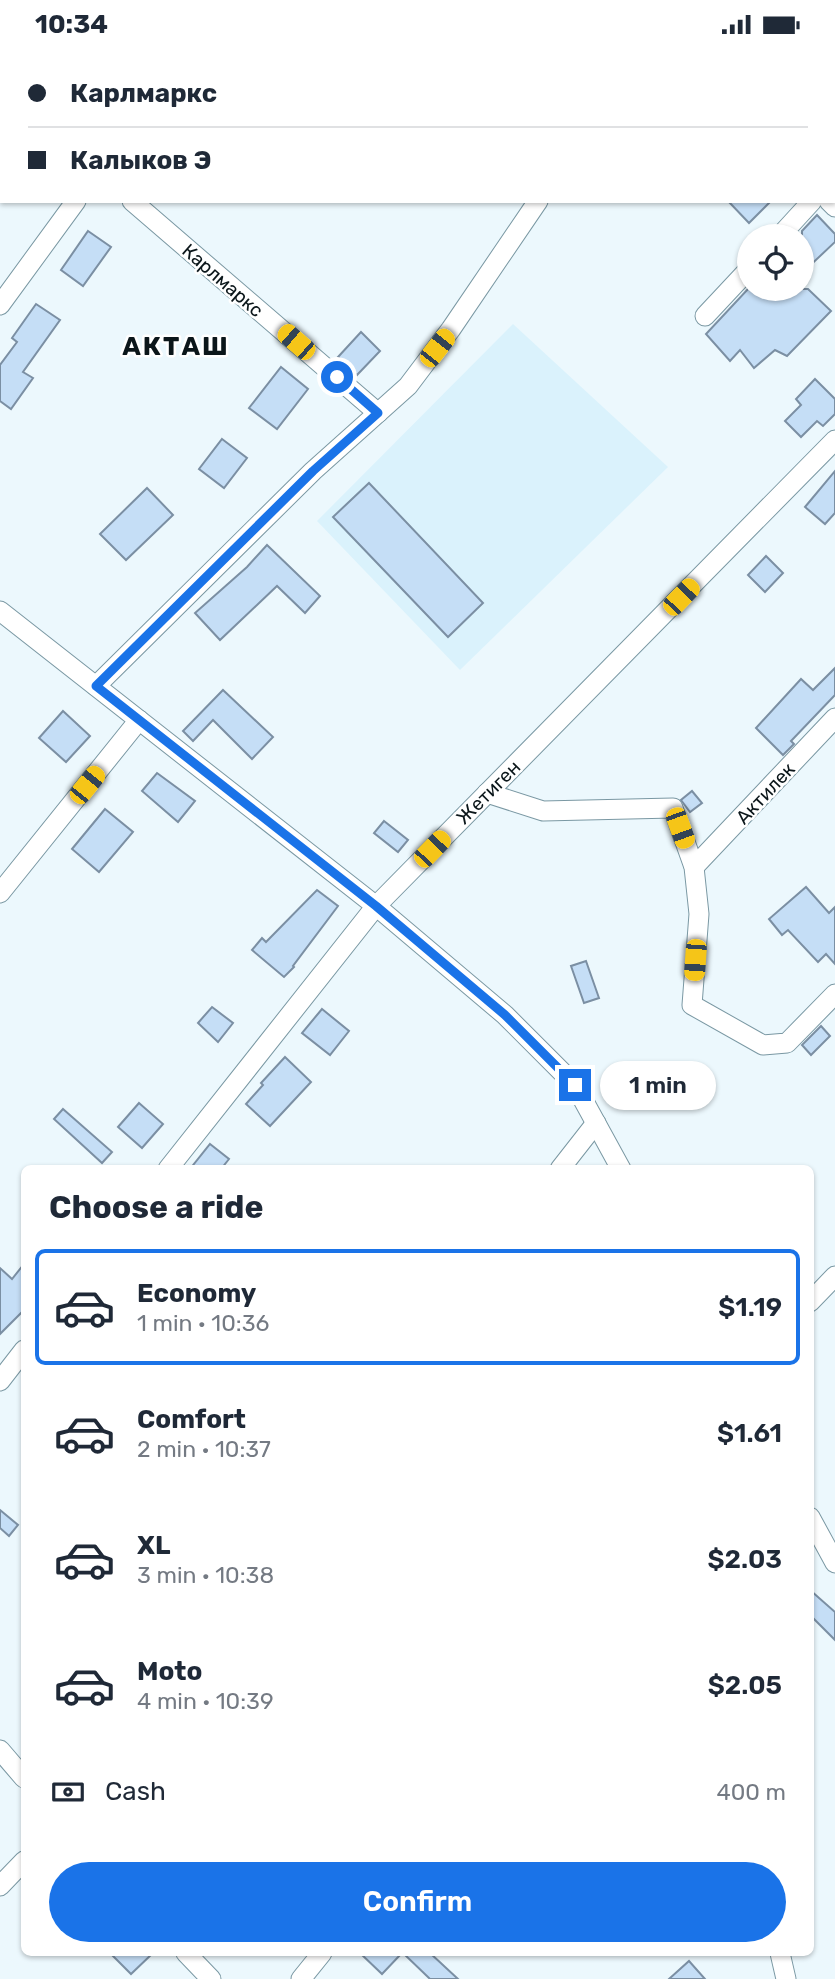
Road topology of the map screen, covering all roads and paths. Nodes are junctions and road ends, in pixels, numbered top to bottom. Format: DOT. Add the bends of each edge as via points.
graph roads {
  1 [pos="75,203"];
  2 [pos="134,203"];
  3 [pos="537,203"];
  4 [pos="810,203"];
  5 [pos="790,224"];
  6 [pos="737,282"];
  7 [pos="0,305"];
  8 [pos="705,316"];
  9 [pos="378,413"];
  10 [pos="835,440"];
  11 [pos="0,611"];
  12 [pos="96,686"];
  13 [pos="835,718"];
  14 [pos="139,720"];
  15 [pos="487,793"];
  16 [pos="694,867"];
  17 [pos="0,893"];
  18 [pos="376,906"];
  19 [pos="835,994"];
  20 [pos="596,1123"];
  21 [pos="171,1165"];
  22 [pos="563,1165"];
  23 [pos="619,1165"];
  24 [pos="835,1276"];
  25 [pos="814,1298"];
  26 [pos="21,1354"];
  27 [pos="0,1381"];
  28 [pos="814,1524"];
  29 [pos="835,1563"];
  30 [pos="0,1750"];
  31 [pos="21,1774"];
  32 [pos="21,1864"];
  33 [pos="0,1886"];
  34 [pos="189,1956"];
  35 [pos="320,1956"];
  36 [pos="781,1956"];
  37 [pos="211,1979"];
  38 [pos="301,1979"];
  39 [pos="786,1979"];
  1 -- 7 [label="street"];
  2 -- 9 [label="street, Карлмаркс"];
  3 -- 9 [label="street" via="408,386"];
  4 -- 5 [label="street"];
  6 -- 8 [label="street"];
  9 -- 12 [label="street" via="313,471"];
  10 -- 15 [label="street, Жетиген"];
  11 -- 12 [label="street"];
  12 -- 14 [label="street"];
  13 -- 16 [label="street, Актилек"];
  14 -- 17 [label="street"];
  14 -- 18 [label="street"];
  15 -- 16 [label="street" via="542,811 673,808"];
  15 -- 18 [label="street, Жетиген"];
  16 -- 19 [label="street" via="699,914 692,1006 763,1045 787,1043"];
  18 -- 20 [label="street" via="513,1024 575,1085"];
  18 -- 21 [label="street, Жетиген"];
  20 -- 22 [label="street"];
  20 -- 23 [label="street"];
  24 -- 25 [label="street"];
  26 -- 27 [label="street"];
  28 -- 29 [label="street"];
  30 -- 31 [label="street"];
  32 -- 33 [label="street"];
  34 -- 37 [label="street"];
  35 -- 38 [label="street"];
  36 -- 39 [label="street"];
}
